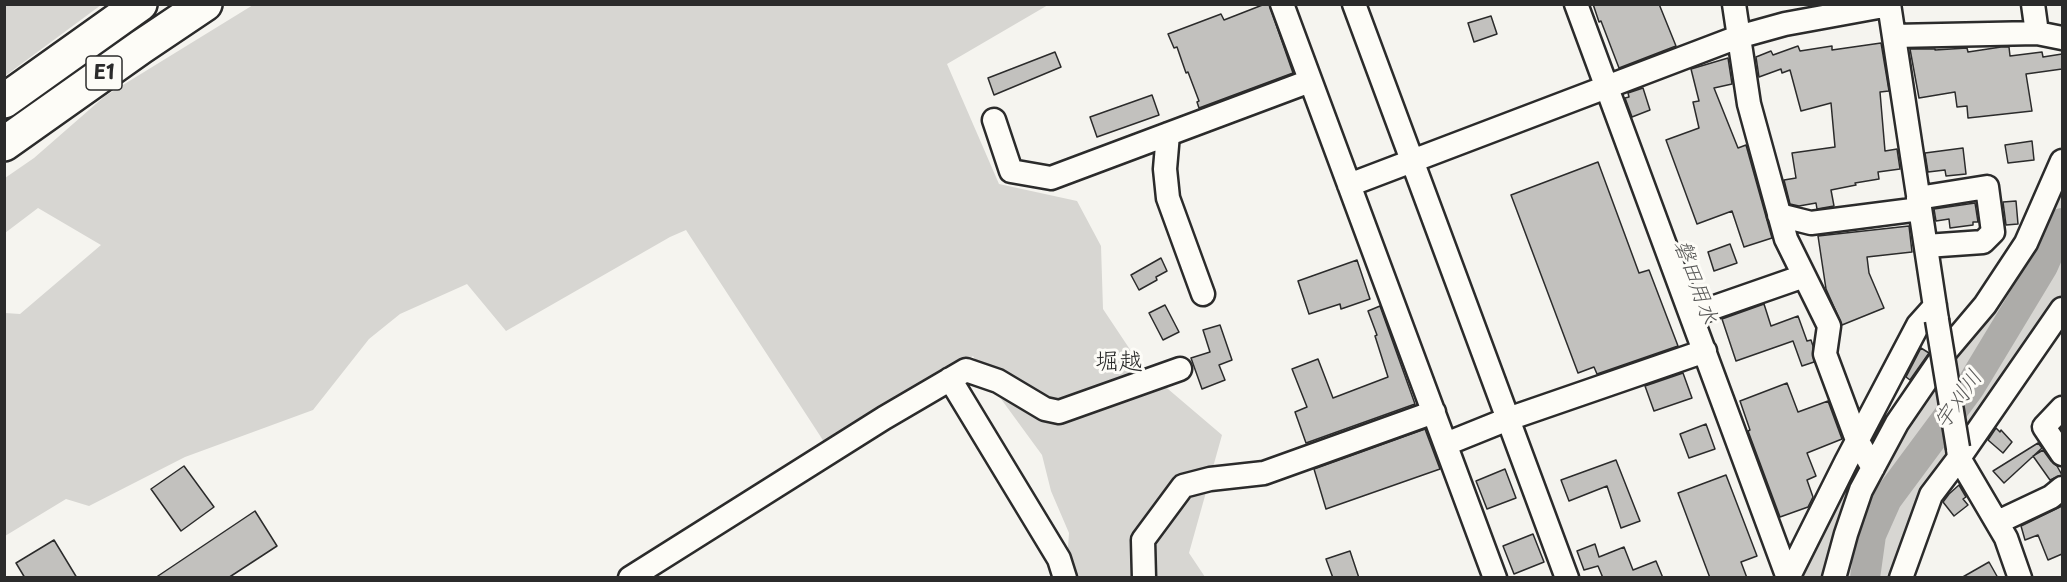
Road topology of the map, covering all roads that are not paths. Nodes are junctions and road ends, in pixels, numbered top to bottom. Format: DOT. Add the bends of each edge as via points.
graph roads {
  1 [pos="140,4"];
  2 [pos="205,4"];
  3 [pos="1282,4"];
  4 [pos="1354,4"];
  5 [pos="1576,4"];
  6 [pos="1734,4"];
  7 [pos="2033,4"];
  8 [pos="1889,5"];
  9 [pos="2037,33"];
  10 [pos="1894,36"];
  11 [pos="1738,37"];
  12 [pos="2062,38"];
  13 [pos="1310,81"];
  14 [pos="1607,88"];
  15 [pos="4,101"];
  16 [pos="994,120"];
  17 [pos="1168,134"];
  18 [pos="4,144"];
  19 [pos="2062,161"];
  20 [pos="1413,162"];
  21 [pos="1349,185"];
  22 [pos="1919,204"];
  23 [pos="1779,215"];
  24 [pos="1926,246"];
  25 [pos="1804,276"];
  26 [pos="1203,294"];
  27 [pos="2062,309"];
  28 [pos="1936,313"];
  29 [pos="1692,315"];
  30 [pos="1705,351"];
  31 [pos="1180,369"];
  32 [pos="950,379"];
  33 [pos="2062,408"];
  34 [pos="1434,412"];
  35 [pos="1508,419"];
  36 [pos="1857,440"];
  37 [pos="1446,444"];
  38 [pos="1959,453"];
  39 [pos="2062,454"];
  40 [pos="1873,468"];
  41 [pos="2062,488"];
  42 [pos="1998,522"];
  43 [pos="1788,577"];
  44 [pos="630,578"];
  45 [pos="1065,578"];
  46 [pos="1144,578"];
  47 [pos="1495,578"];
  48 [pos="1567,578"];
  49 [pos="1834,578"];
  50 [pos="1901,578"];
  51 [pos="2020,578"];
  1 -- 15 [label="highway, E1"];
  2 -- 18 [label="highway, E1"];
  3 -- 13 [label="street"];
  4 -- 20 [label="street"];
  5 -- 14 [label="street"];
  6 -- 11 [label="street"];
  7 -- 9 [label="street"];
  8 -- 10 [label="street"];
  8 -- 11 [label="street"];
  9 -- 10 [label="street"];
  9 -- 12 [label="street"];
  10 -- 22 [label="street"];
  11 -- 14 [label="street"];
  11 -- 23 [label="street" via="1749,104"];
  13 -- 17 [label="street"];
  13 -- 21 [label="street"];
  14 -- 20 [label="street"];
  14 -- 29 [label="street"];
  16 -- 17 [label="street" via="1011,171 1051,178"];
  17 -- 26 [label="street" via="1168,198"];
  19 -- 40 [label="street" via="2026,243 1897,423"];
  20 -- 21 [label="street"];
  20 -- 35 [label="street"];
  21 -- 34 [label="street"];
  22 -- 23 [label="street" via="1811,222"];
  22 -- 24 [label="street"];
  22 -- 24 [label="street" via="1987,187 1993,232 1983,242"];
  23 -- 25 [label="street"];
  24 -- 28 [label="street"];
  25 -- 29 [label="street"];
  25 -- 36 [label="street" via="1829,326 1825,354"];
  27 -- 38 [label="street"];
  28 -- 36 [label="street" via="1918,325"];
  28 -- 38 [label="street, bridge"];
  29 -- 30 [label="street"];
  30 -- 35 [label="street"];
  30 -- 43 [label="street"];
  31 -- 32 [label="street" via="1059,412 1045,409 998,381 966,370"];
  32 -- 44 [label="street"];
  32 -- 45 [label="street" via="1059,559"];
  33 -- 39 [label="street" via="2043,427"];
  34 -- 37 [label="street"];
  34 -- 46 [label="street" via="1264,473 1183,486 1143,540"];
  35 -- 37 [label="street"];
  35 -- 48 [label="street"];
  36 -- 40 [label="street"];
  36 -- 43 [label="street"];
  37 -- 47 [label="street"];
  38 -- 42 [label="street"];
  38 -- 50 [label="street" via="1931,495"];
  40 -- 49 [label="street" via="1861,490"];
  41 -- 42 [label="street"];
  42 -- 51 [label="street"];
}
